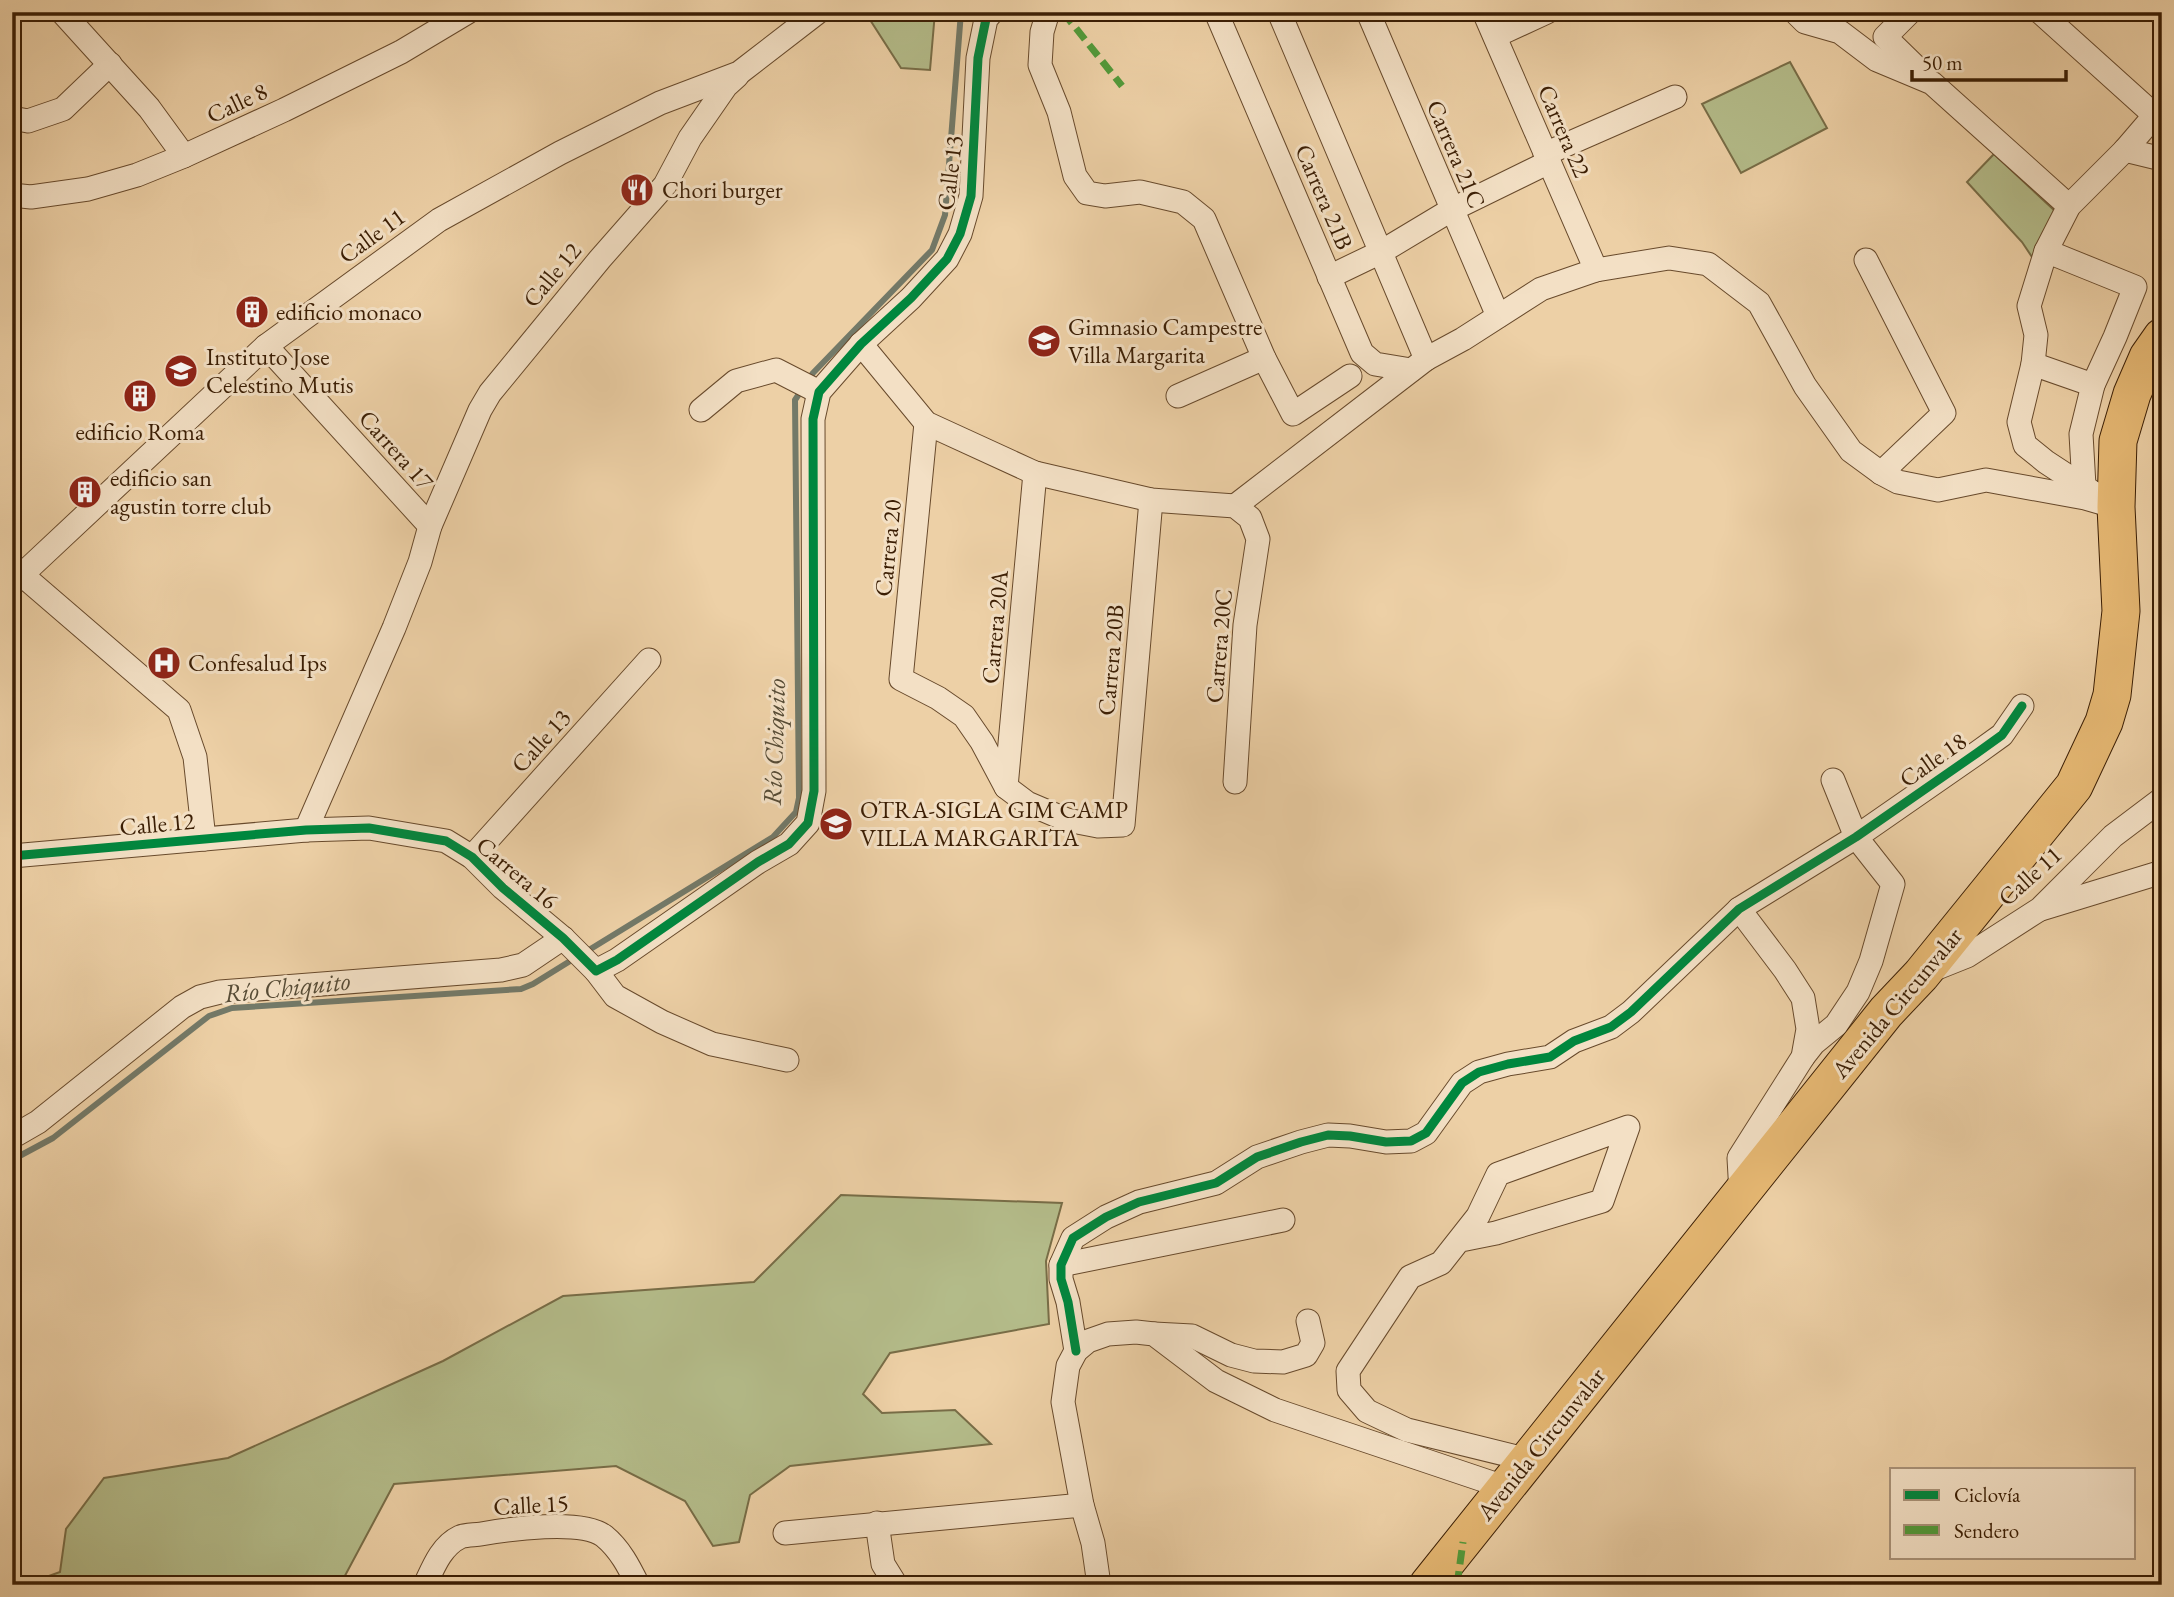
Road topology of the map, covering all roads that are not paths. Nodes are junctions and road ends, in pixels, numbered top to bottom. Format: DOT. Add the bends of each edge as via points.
graph roads {
  1 [pos="62,12"];
  2 [pos="468,12"];
  3 [pos="818,12"];
  4 [pos="992,12"];
  5 [pos="1048,12"];
  6 [pos="1216,12"];
  7 [pos="1279,12"];
  8 [pos="1368,12"];
  9 [pos="1484,12"];
  10 [pos="1547,12"];
  11 [pos="1795,12"];
  12 [pos="1910,12"];
  13 [pos="2040,12"];
  14 [pos="1841,22"];
  15 [pos="1495,36"];
  16 [pos="110,64"];
  17 [pos="739,74"];
  18 [pos="1932,83"];
  19 [pos="1675,97"];
  20 [pos="12,118"];
  21 [pos="2158,118"];
  22 [pos="2125,150"];
  23 [pos="184,156"];
  24 [pos="1547,158"];
  25 [pos="2162,159"];
  26 [pos="12,195"];
  27 [pos="2069,206"];
  28 [pos="1451,210"];
  29 [pos="2046,251"];
  30 [pos="1381,252"];
  31 [pos="1866,260"];
  32 [pos="1596,270"];
  33 [pos="1329,276"];
  34 [pos="1498,316"];
  35 [pos="2162,337"];
  36 [pos="861,344"];
  37 [pos="266,346"];
  38 [pos="1264,358"];
  39 [pos="1418,364"];
  40 [pos="2033,364"];
  41 [pos="1350,376"];
  42 [pos="2093,385"];
  43 [pos="815,389"];
  44 [pos="1178,396"];
  45 [pos="701,411"];
  46 [pos="926,423"];
  47 [pos="1035,473"];
  48 [pos="1881,473"];
  49 [pos="2084,486"];
  50 [pos="1151,500"];
  51 [pos="2116,507"];
  52 [pos="1242,512"];
  53 [pos="430,526"];
  54 [pos="17,579"];
  55 [pos="649,660"];
  56 [pos="2022,706"];
  57 [pos="1833,780"];
  58 [pos="1235,782"];
  59 [pos="1006,787"];
  60 [pos="2162,799"];
  61 [pos="306,830"];
  62 [pos="1856,837"];
  63 [pos="204,839"];
  64 [pos="12,856"];
  65 [pos="472,857"];
  66 [pos="2162,872"];
  67 [pos="1739,909"];
  68 [pos="2040,909"];
  69 [pos="579,954"];
  70 [pos="1921,975"];
  71 [pos="1803,1057"];
  72 [pos="787,1060"];
  73 [pos="12,1137"];
  74 [pos="1741,1193"];
  75 [pos="1283,1220"];
  76 [pos="1461,1240"];
  77 [pos="1061,1265"];
  78 [pos="1308,1321"];
  79 [pos="1154,1334"];
  80 [pos="1076,1351"];
  81 [pos="1518,1474"];
  82 [pos="1082,1505"];
  83 [pos="877,1523"];
  84 [pos="785,1533"];
  85 [pos="425,1585"];
  86 [pos="638,1585"];
  87 [pos="896,1585"];
  88 [pos="1099,1585"];
  89 [pos="1428,1585"];
  1 -- 16 [label="street"];
  2 -- 23 [label="street, Calle 8" via="401,52"];
  3 -- 17 [label="street, Calle 11"];
  4 -- 36 [label="street, Calle 13" via="986,19 978,58 971,196 960,234 947,258"];
  5 -- 38 [label="street" via="1041,65 1075,176 1087,193 1140,192 1172,199 1204,219"];
  6 -- 33 [label="street, Carrera 21B"];
  7 -- 30 [label="street"];
  8 -- 28 [label="street, Carrera 21C"];
  9 -- 15 [label="street, Carrera 22"];
  10 -- 15 [label="street"];
  11 -- 14 [label="street" via="1805,22"];
  12 -- 18 [label="street" via="1885,37"];
  13 -- 21 [label="street"];
  14 -- 18 [label="street" via="1877,60"];
  15 -- 24 [label="street, Carrera 22"];
  16 -- 20 [label="street" via="63,109 28,121"];
  16 -- 23 [label="street"];
  17 -- 37 [label="street, Calle 11" via="660,103 439,220"];
  17 -- 53 [label="street, Calle 12" via="690,138 665,185 489,393"];
  18 -- 27 [label="street"];
  19 -- 24 [label="street"];
  21 -- 22 [label="street"];
  22 -- 25 [label="street"];
  22 -- 27 [label="street"];
  23 -- 26 [label="street, Calle 8" via="88,189"];
  24 -- 28 [label="street"];
  24 -- 32 [label="street, Carrera 22"];
  27 -- 29 [label="street"];
  28 -- 30 [label="street"];
  28 -- 34 [label="street, Carrera 21C"];
  29 -- 40 [label="street" via="2029,306 2036,335"];
  29 -- 42 [label="street" via="2134,287"];
  30 -- 33 [label="street"];
  30 -- 39 [label="street"];
  31 -- 48 [label="street" via="1944,413"];
  32 -- 34 [label="street" via="1541,289"];
  32 -- 48 [label="street" via="1669,258 1708,264 1759,303 1805,386 1851,451"];
  33 -- 39 [label="street, Carrera 21B" via="1362,353 1375,365"];
  34 -- 39 [label="street"];
  35 -- 51 [label="main road, Avenida Circunvalar" via="2132,394 2118,441"];
  36 -- 43 [label="street, Calle 13"];
  36 -- 46 [label="street"];
  37 -- 53 [label="street, Carrera 17"];
  37 -- 54 [label="street, Calle 11"];
  38 -- 41 [label="street" via="1293,414"];
  38 -- 44 [label="street"];
  39 -- 52 [label="street"];
  40 -- 42 [label="street"];
  40 -- 49 [label="street" via="2019,422 2025,445"];
  42 -- 49 [label="street" via="2081,433"];
  43 -- 45 [label="street" via="776,370 736,381"];
  43 -- 69 [label="street" via="814,791 807,822 789,844 617,960"];
  46 -- 47 [label="street"];
  46 -- 59 [label="street, Carrera 20" via="901,679 964,716"];
  47 -- 50 [label="street"];
  47 -- 59 [label="street, Carrera 20A"];
  48 -- 51 [label="street" via="1898,482 1938,490 1986,480"];
  49 -- 51 [label="street"];
  50 -- 52 [label="street"];
  50 -- 59 [label="street, Carrera 20B" via="1123,825 1068,820 1027,803"];
  51 -- 70 [label="main road, Avenida Circunvalar" via="2121,611 2112,695 2104,722 2074,786"];
  52 -- 58 [label="street, Carrera 20C" via="1258,539 1245,625"];
  53 -- 61 [label="street, Calle 12" via="394,628"];
  54 -- 63 [label="street" via="179,710 195,757"];
  55 -- 65 [label="street, Calle 13"];
  56 -- 62 [label="street, Calle 18" via="2003,735"];
  57 -- 62 [label="street"];
  60 -- 68 [label="street, Calle 11" via="2113,836"];
  61 -- 63 [label="street, Calle 12"];
  61 -- 65 [label="street, Carrera 16" via="369,828 446,841"];
  62 -- 67 [label="street, Calle 18"];
  62 -- 71 [label="street" via="1893,884 1858,992 1836,1025"];
  63 -- 64 [label="street, Calle 12"];
  65 -- 69 [label="street, Carrera 16"];
  66 -- 68 [label="street"];
  67 -- 71 [label="street" via="1804,998 1808,1029"];
  67 -- 77 [label="street, Calle 18" via="1611,1027 1574,1041 1550,1057 1479,1072 1462,1083 1426,1133 1411,1141 1328,1135 1257,1157 1216,1182 1139,1202 1106,1217 1073,1238"];
  68 -- 70 [label="street, Calle 11" via="1967,956"];
  69 -- 72 [label="street, Carrera 16" via="615,996 662,1022 712,1044"];
  69 -- 73 [label="street" via="502,970 200,997"];
  70 -- 74 [label="main road, Avenida Circunvalar"];
  71 -- 74 [label="street" via="1740,1158"];
  74 -- 81 [label="main road, Avenida Circunvalar"];
  75 -- 77 [label="street"];
  76 -- 76 [label="street" via="1602,1201 1628,1127 1499,1174"];
  76 -- 81 [label="street" via="1441,1263 1410,1277 1348,1371 1349,1390 1367,1411"];
  77 -- 80 [label="street"];
  78 -- 79 [label="street" via="1313,1343 1306,1355 1283,1362 1231,1355 1192,1336"];
  79 -- 80 [label="street" via="1108,1334"];
  79 -- 81 [label="street" via="1216,1381 1275,1410"];
  80 -- 82 [label="street" via="1068,1366 1063,1402"];
  81 -- 89 [label="main road, Avenida Circunvalar"];
  82 -- 83 [label="street"];
  82 -- 88 [label="street"];
  83 -- 84 [label="street"];
  83 -- 87 [label="street" via="883,1564"];
  85 -- 86 [label="street, Calle 15" via="441,1553 460,1537 562,1527 603,1535 626,1560"];
}
